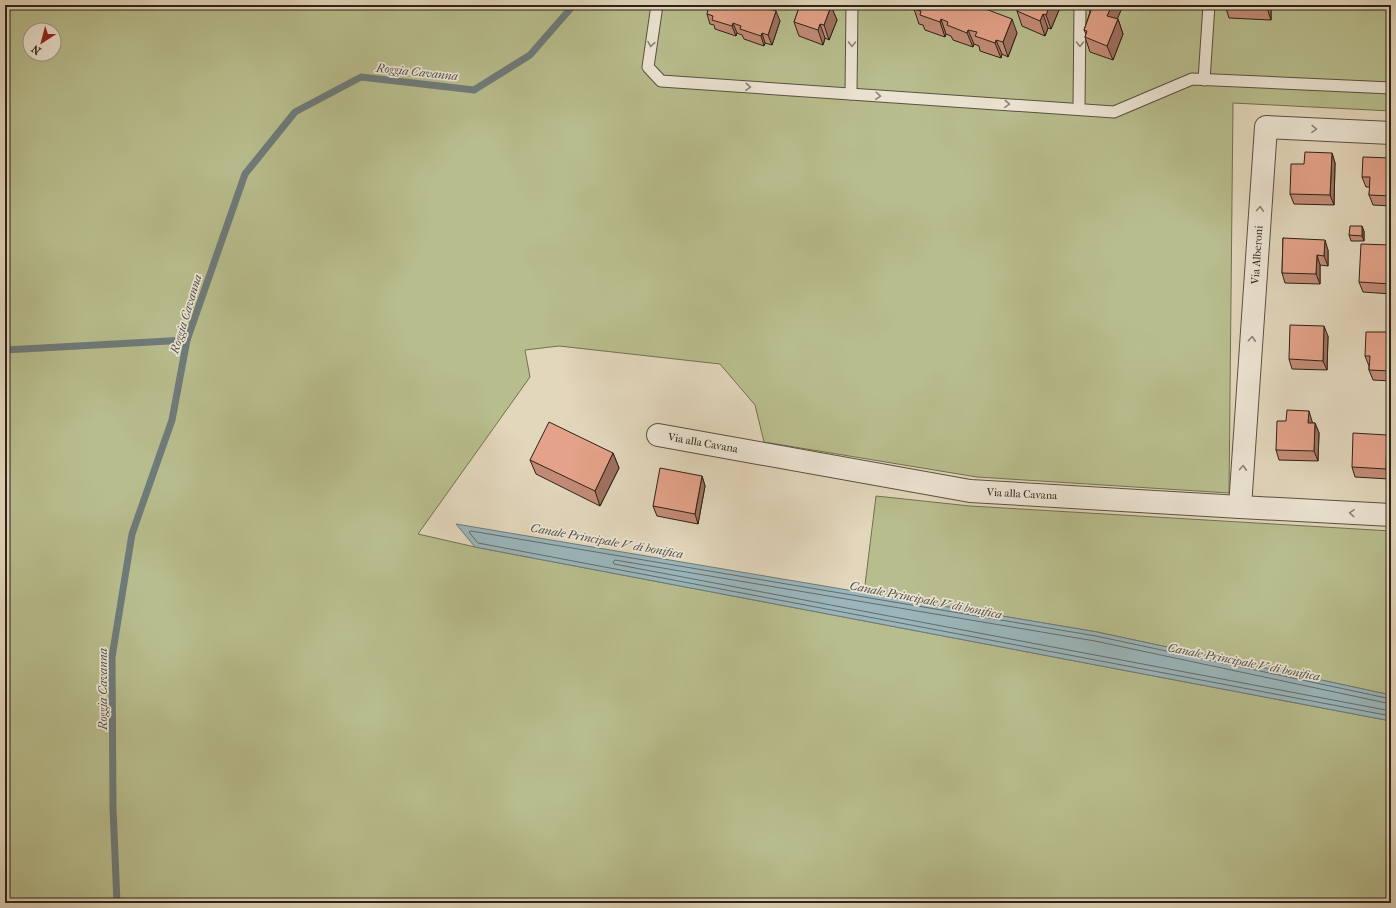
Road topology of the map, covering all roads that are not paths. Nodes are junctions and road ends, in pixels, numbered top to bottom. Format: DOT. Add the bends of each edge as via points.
graph roads {
  1 [pos="657,5"];
  2 [pos="852,5"];
  3 [pos="1080,5"];
  4 [pos="1209,5"];
  5 [pos="1204,80"];
  6 [pos="1391,88"];
  7 [pos="851,94"];
  8 [pos="1079,109"];
  9 [pos="1391,133"];
  10 [pos="658,435"];
  11 [pos="1240,507"];
  12 [pos="1391,514"];
  1 -- 7 [label="lane, one-way" via="648,67 661,81"];
  2 -- 7 [label="lane, one-way"];
  3 -- 8 [label="lane, one-way"];
  4 -- 5 [label="lane"];
  5 -- 6 [label="lane"];
  5 -- 8 [label="lane" via="1192,79 1114,112"];
  7 -- 8 [label="lane, one-way"];
  11 -- 9 [label="street, Via Alberoni, one-way" via="1266,127"];
  10 -- 11 [label="street, Via alla Cavana" via="970,491"];
  12 -- 11 [label="street, Via alla Cavana, one-way"];
}
